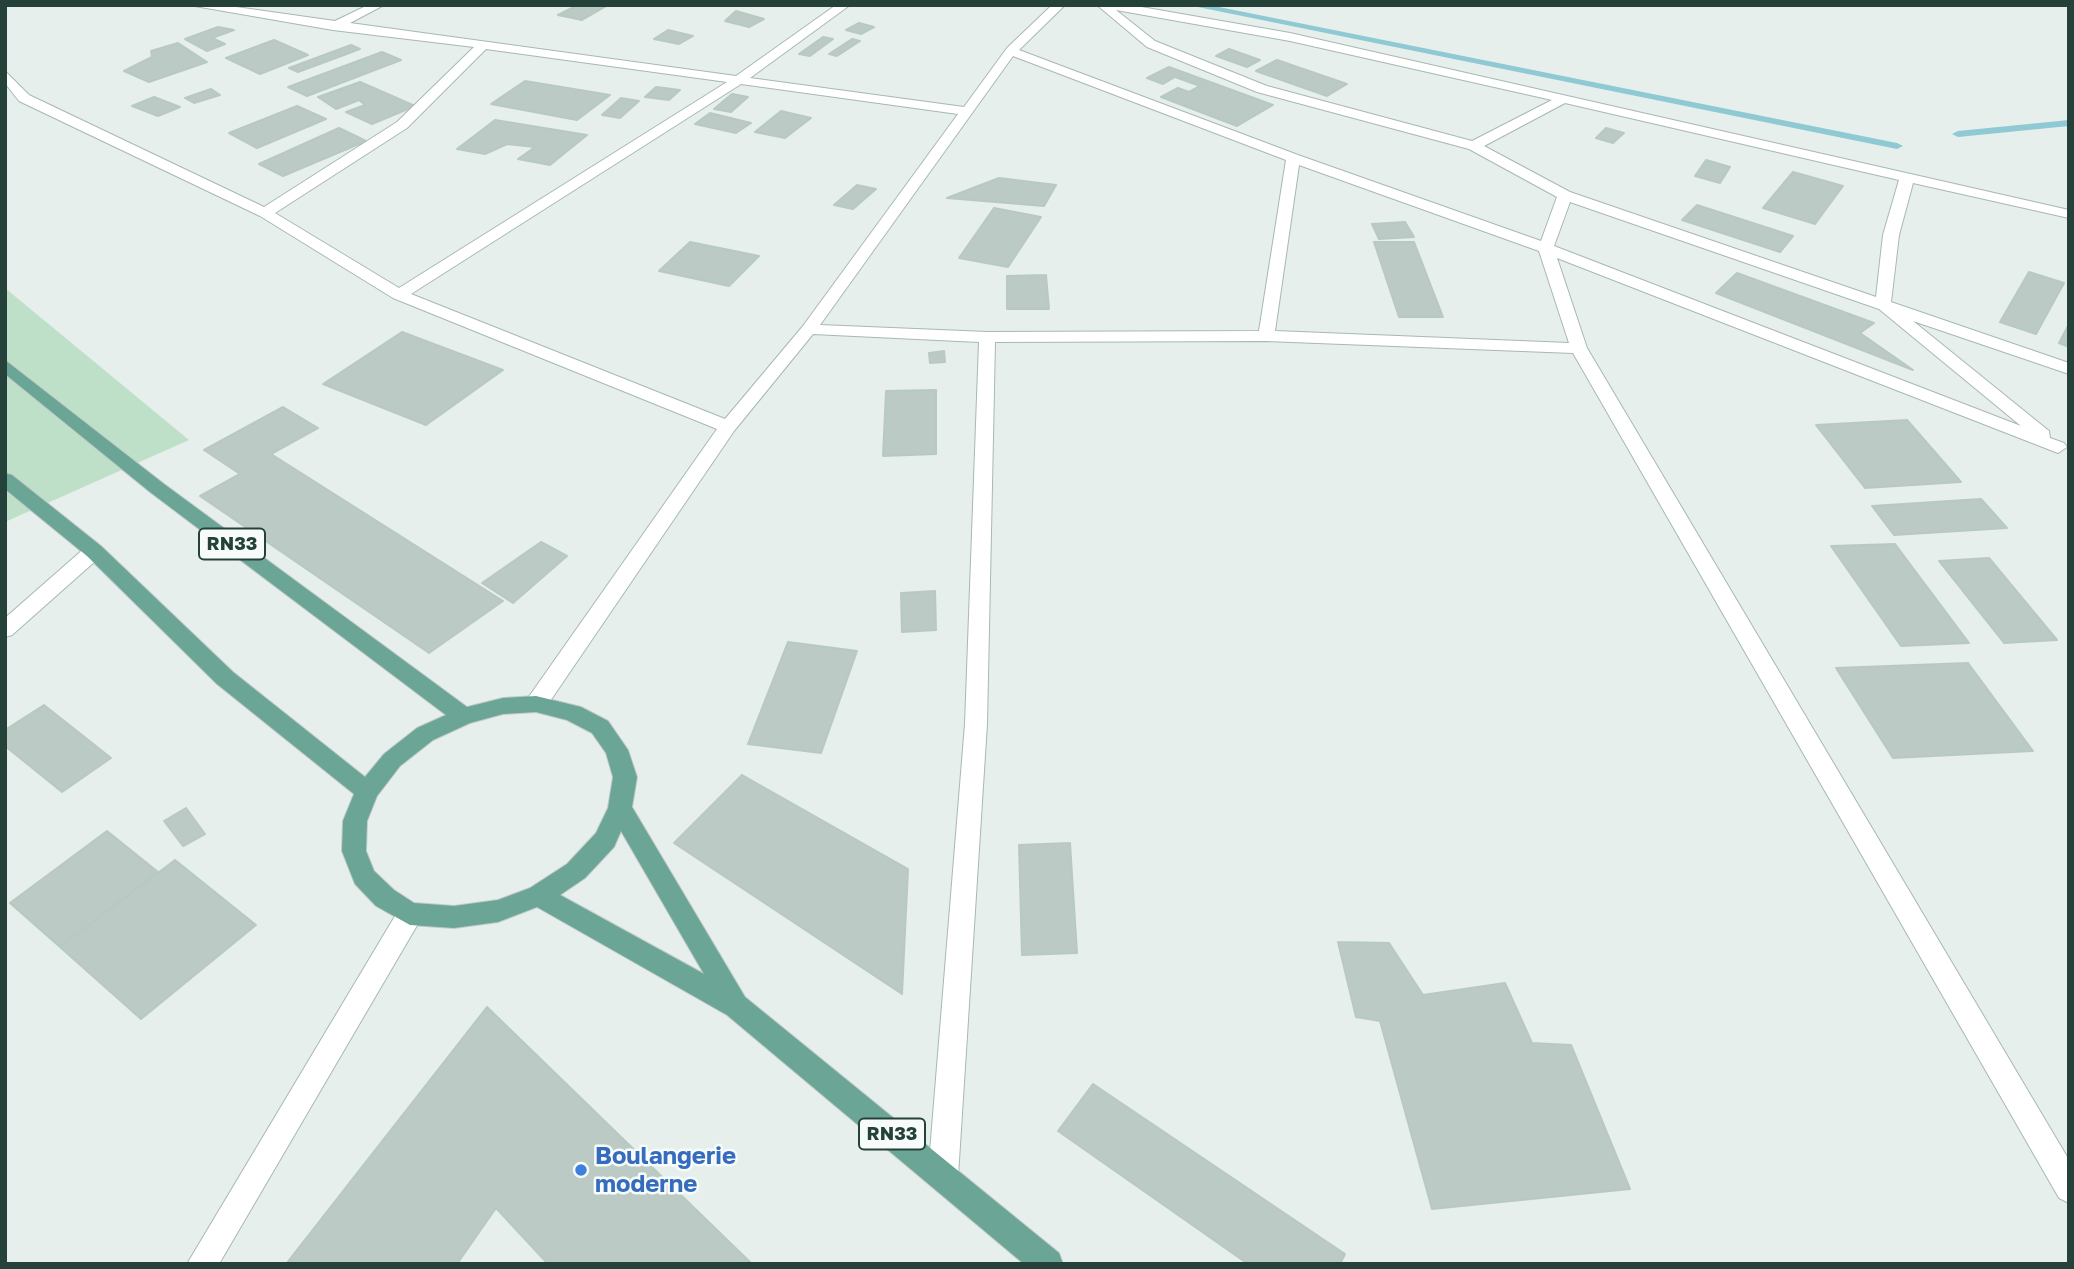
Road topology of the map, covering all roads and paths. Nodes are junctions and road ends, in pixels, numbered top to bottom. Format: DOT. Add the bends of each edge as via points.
graph roads {
  1 [pos="195,5"];
  2 [pos="378,5"];
  3 [pos="844,5"];
  4 [pos="1059,5"];
  5 [pos="1103,5"];
  6 [pos="1110,5"];
  7 [pos="333,26"];
  8 [pos="482,46"];
  9 [pos="1011,51"];
  10 [pos="5,75"];
  11 [pos="740,79"];
  12 [pos="1566,98"];
  13 [pos="965,111"];
  14 [pos="1474,146"];
  15 [pos="1293,158"];
  16 [pos="1907,177"];
  17 [pos="1565,195"];
  18 [pos="265,213"];
  19 [pos="2069,214"];
  20 [pos="1546,248"];
  21 [pos="399,295"];
  22 [pos="1883,304"];
  23 [pos="809,329"];
  24 [pos="1266,335"];
  25 [pos="988,337"];
  26 [pos="1579,348"];
  27 [pos="5,366"];
  28 [pos="2069,369"];
  29 [pos="728,427"];
  30 [pos="2064,452"];
  31 [pos="5,479"];
  32 [pos="94,551"];
  33 [pos="5,630"];
  34 [pos="536,704"];
  35 [pos="464,716"];
  36 [pos="367,791"];
  37 [pos="620,808"];
  38 [pos="539,896"];
  39 [pos="410,914"];
  40 [pos="736,1006"];
  41 [pos="943,1176"];
  42 [pos="2069,1188"];
  43 [pos="202,1264"];
  44 [pos="1048,1264"];
  1 -- 7 [label="street"];
  2 -- 7 [label="street"];
  3 -- 11 [label="street"];
  4 -- 9 [label="street"];
  5 -- 14 [label="street" via="1151,44 1262,89"];
  6 -- 12 [label="street" via="1290,37"];
  7 -- 8 [label="street"];
  8 -- 11 [label="street"];
  8 -- 18 [label="street" via="402,125"];
  9 -- 13 [label="street"];
  9 -- 15 [label="street"];
  10 -- 18 [label="street" via="24,98"];
  11 -- 13 [label="street"];
  11 -- 21 [label="street"];
  12 -- 14 [label="street"];
  12 -- 16 [label="street"];
  13 -- 23 [label="street"];
  14 -- 17 [label="street"];
  15 -- 20 [label="street"];
  15 -- 24 [label="street"];
  16 -- 19 [label="street"];
  16 -- 22 [label="street" via="1891,235"];
  17 -- 20 [label="street"];
  17 -- 22 [label="street"];
  18 -- 21 [label="street"];
  20 -- 26 [label="street"];
  20 -- 30 [label="street"];
  21 -- 29 [label="street"];
  22 -- 28 [label="street"];
  22 -- 30 [label="street"];
  23 -- 25 [label="street"];
  23 -- 29 [label="street"];
  24 -- 25 [label="street"];
  24 -- 26 [label="street"];
  25 -- 41 [label="street" via="976,724"];
  26 -- 42 [label="street"];
  27 -- 35 [label="main road, RN33" via="157,488"];
  29 -- 34 [label="street"];
  31 -- 32 [label="main road"];
  32 -- 33 [label="street"];
  32 -- 36 [label="main road" via="225,678"];
  34 -- 35 [label="main road"];
  34 -- 37 [label="main road" via="573,713 600,727 617,750 625,777"];
  35 -- 36 [label="main road" via="425,734 392,760"];
  36 -- 39 [label="main road" via="355,821 355,851 364,877"];
  37 -- 38 [label="main road" via="605,840 576,871"];
  37 -- 40 [label="main road, RN33"];
  38 -- 39 [label="main road" via="454,917"];
  38 -- 40 [label="main road, RN33"];
  39 -- 43 [label="street"];
  40 -- 41 [label="main road, RN33"];
  41 -- 44 [label="main road, RN33"];
}
